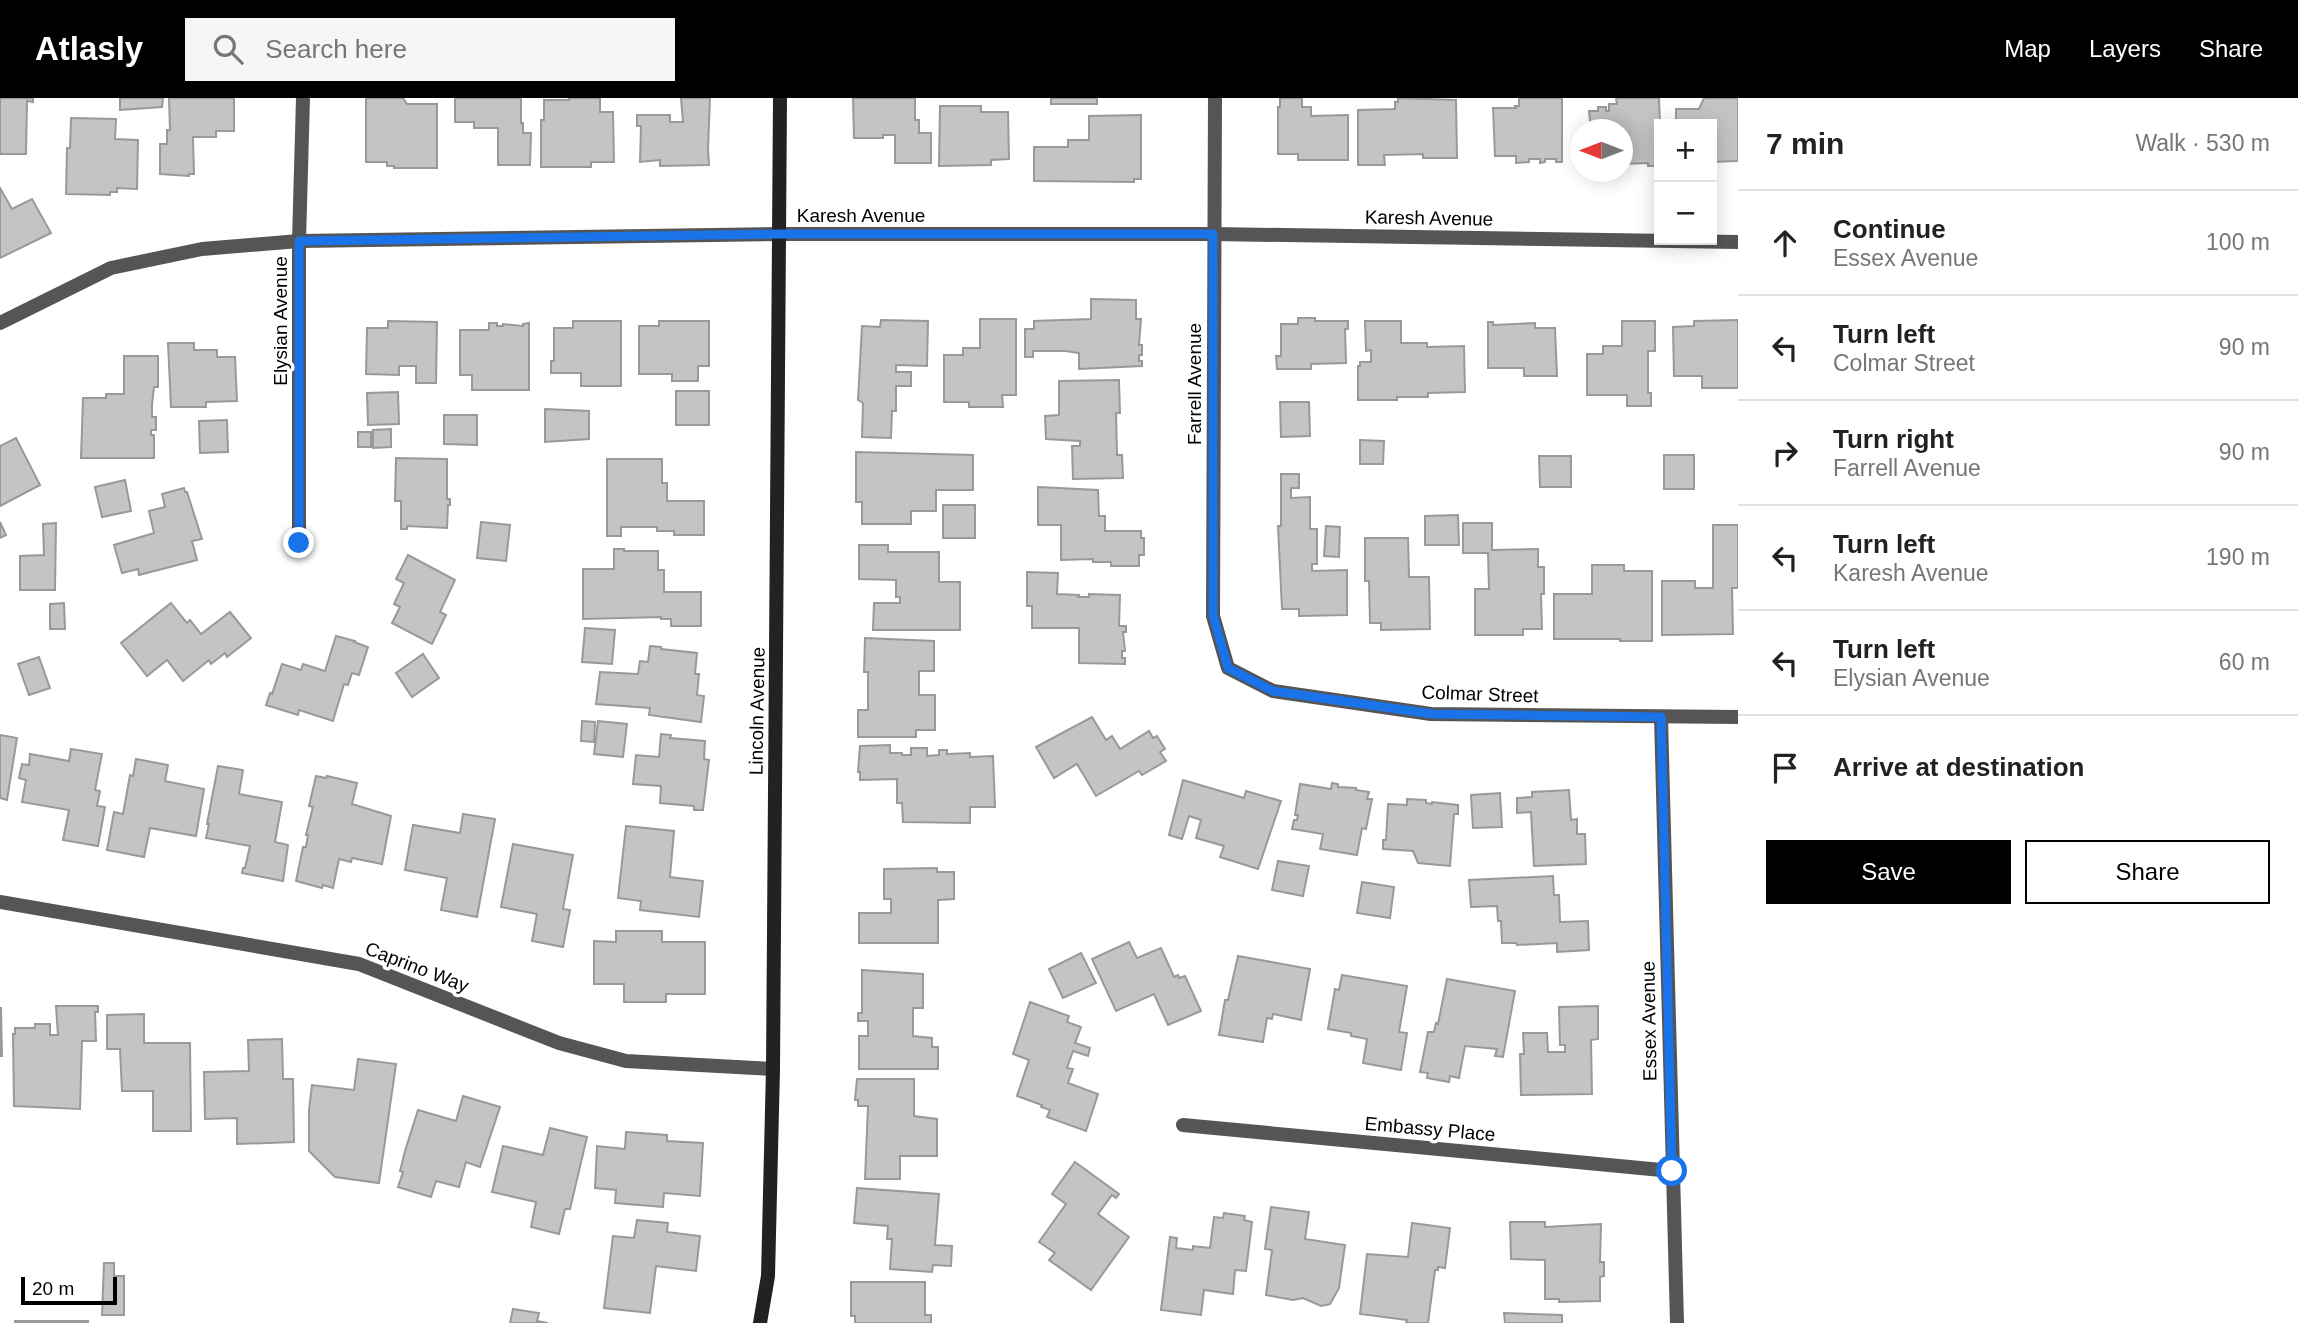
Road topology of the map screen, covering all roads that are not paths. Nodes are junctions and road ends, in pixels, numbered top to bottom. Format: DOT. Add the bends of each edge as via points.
graph roads {
  1 [pos="303,98"];
  2 [pos="780,98"];
  3 [pos="1215,98"];
  4 [pos="781,234"];
  5 [pos="1213,234"];
  6 [pos="299,241"];
  7 [pos="1738,242"];
  8 [pos="0,323"];
  9 [pos="299,543"];
  10 [pos="1228,668"];
  11 [pos="1661,717"];
  12 [pos="1738,717"];
  13 [pos="0,902"];
  14 [pos="773,1069"];
  15 [pos="1183,1125"];
  16 [pos="1672,1171"];
  17 [pos="760,1323"];
  18 [pos="1677,1323"];
  1 -- 6 [label="street, Elysian Avenue"];
  2 -- 4 [label="street, Lincoln Avenue"];
  3 -- 5 [label="street, Farrell Avenue"];
  4 -- 5 [label="street, Karesh Avenue"];
  4 -- 6 [label="street, Karesh Avenue"];
  4 -- 14 [label="street, Lincoln Avenue"];
  5 -- 7 [label="street, Karesh Avenue"];
  5 -- 10 [label="street, Farrell Avenue" via="1213,615"];
  6 -- 8 [label="street, Karesh Avenue" via="202,249 111,268"];
  6 -- 9 [label="street, Elysian Avenue"];
  10 -- 11 [label="street, Colmar Street" via="1273,691 1432,714"];
  11 -- 12 [label="street, Colmar Street"];
  11 -- 16 [label="street, Essex Avenue"];
  13 -- 14 [label="street, Caprino Way" via="359,964 559,1042 626,1062"];
  14 -- 17 [label="street, Lincoln Avenue" via="768,1276"];
  15 -- 16 [label="street, Embassy Place"];
  16 -- 18 [label="street, Essex Avenue"];
}
